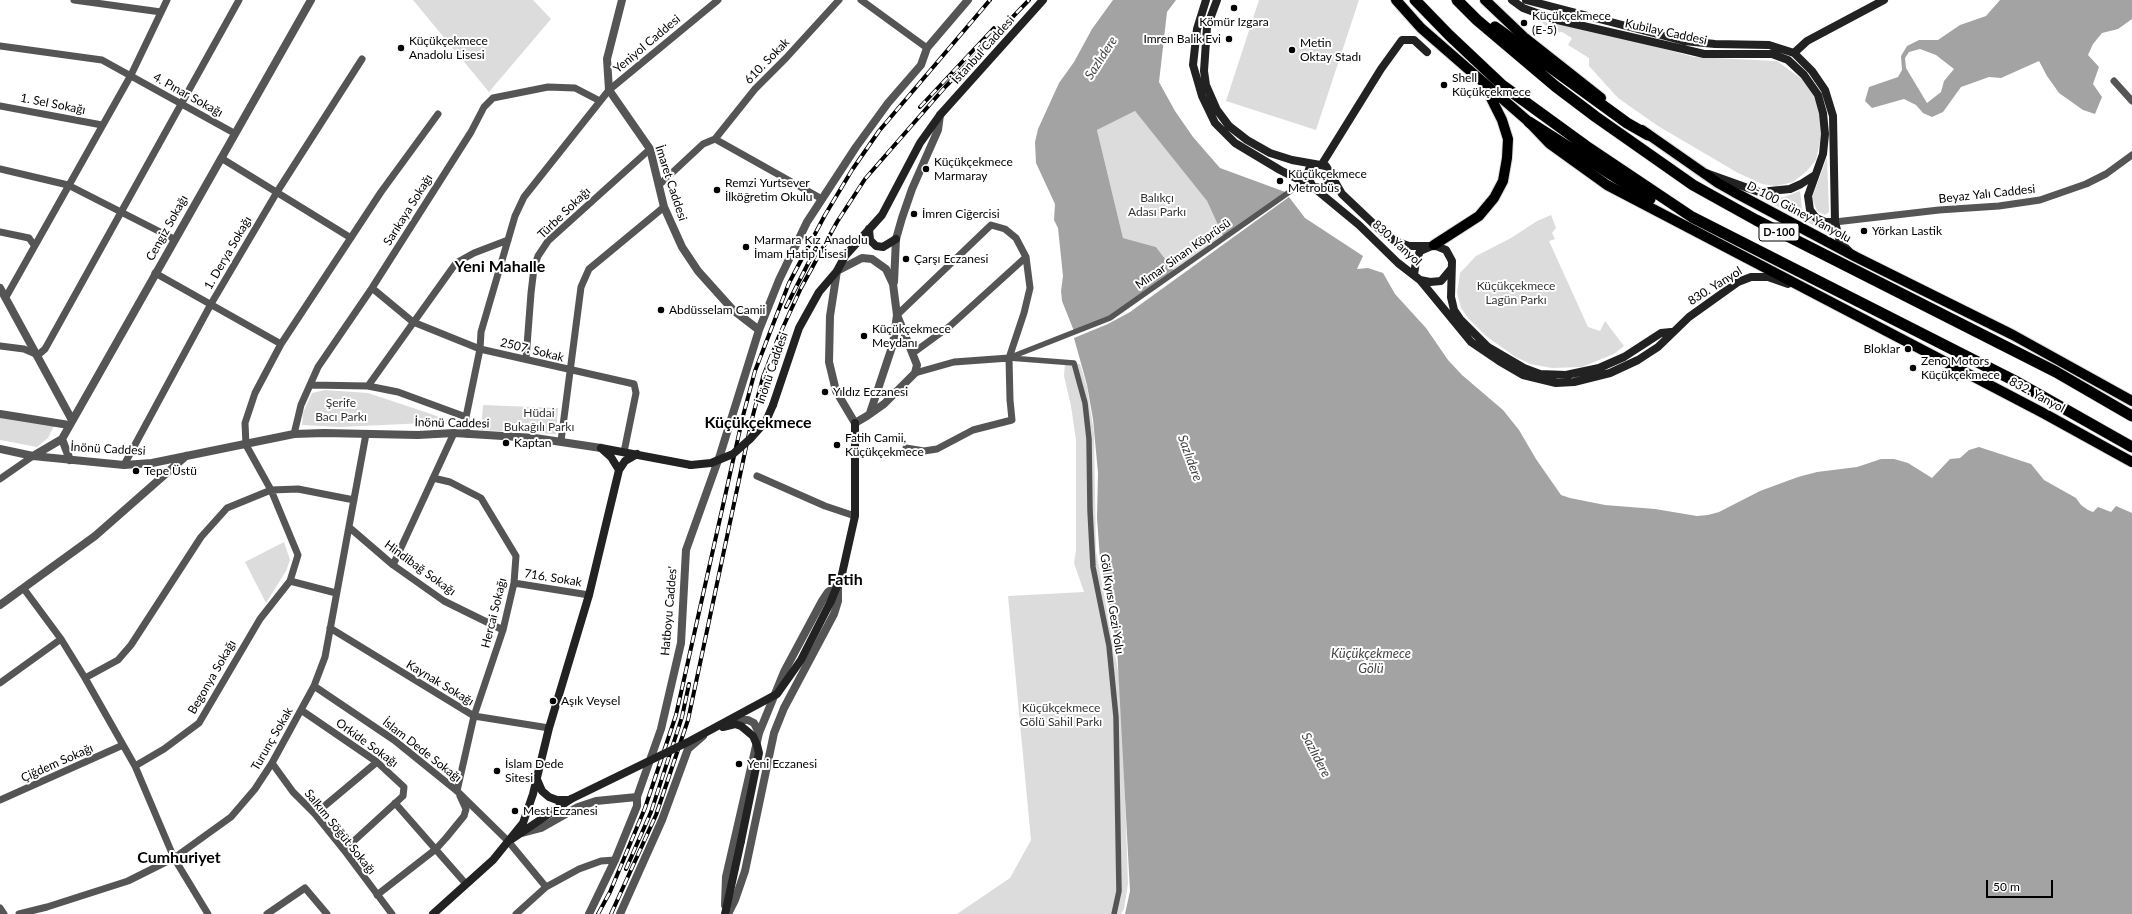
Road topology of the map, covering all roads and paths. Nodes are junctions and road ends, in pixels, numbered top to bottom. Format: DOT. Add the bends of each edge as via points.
graph roads {
  1 [pos="74,0"];
  2 [pos="167,0"];
  3 [pos="239,0"];
  4 [pos="311,0"];
  5 [pos="622,0"];
  6 [pos="718,0"];
  7 [pos="839,0"];
  8 [pos="861,0"];
  9 [pos="968,0"];
  10 [pos="1043,0"];
  11 [pos="1206,0"];
  12 [pos="1217,0"];
  13 [pos="1396,0"];
  14 [pos="1415,0"];
  15 [pos="1457,0"];
  16 [pos="1485,0"];
  17 [pos="1512,0"];
  18 [pos="1526,0"];
  19 [pos="1884,0"];
  20 [pos="161,12"];
  21 [pos="1477,20"];
  22 [pos="0,46"];
  23 [pos="927,48"];
  24 [pos="1427,52"];
  25 [pos="1794,53"];
  26 [pos="362,59"];
  27 [pos="131,75"];
  28 [pos="2114,81"];
  29 [pos="1484,85"];
  30 [pos="609,90"];
  31 [pos="600,101"];
  32 [pos="2132,101"];
  33 [pos="181,103"];
  34 [pos="0,106"];
  35 [pos="438,114"];
  36 [pos="940,115"];
  37 [pos="1529,122"];
  38 [pos="102,125"];
  39 [pos="234,133"];
  40 [pos="1648,134"];
  41 [pos="715,139"];
  42 [pos="650,149"];
  43 [pos="2132,155"];
  44 [pos="221,158"];
  45 [pos="1322,164"];
  46 [pos="1313,165"];
  47 [pos="0,169"];
  48 [pos="1705,172"];
  49 [pos="1816,174"];
  50 [pos="1332,176"];
  51 [pos="1301,181"];
  52 [pos="68,185"];
  53 [pos="659,185"];
  54 [pos="1312,187"];
  55 [pos="277,192"];
  56 [pos="822,199"];
  57 [pos="664,207"];
  58 [pos="121,212"];
  59 [pos="1835,222"];
  60 [pos="869,229"];
  61 [pos="0,232"];
  62 [pos="1722,234"];
  63 [pos="351,238"];
  64 [pos="174,239"];
  65 [pos="896,239"];
  66 [pos="508,240"];
  67 [pos="34,245"];
  68 [pos="1432,246"];
  69 [pos="1856,257"];
  70 [pos="1026,258"];
  71 [pos="1452,269"];
  72 [pos="837,272"];
  73 [pos="155,273"];
  74 [pos="1417,278"];
  75 [pos="894,284"];
  76 [pos="0,288"];
  77 [pos="372,288"];
  78 [pos="6,297"];
  79 [pos="1822,298"];
  80 [pos="211,304"];
  81 [pos="897,315"];
  82 [pos="414,322"];
  83 [pos="759,330"];
  84 [pos="1671,332"];
  85 [pos="281,344"];
  86 [pos="0,346"];
  87 [pos="480,349"];
  88 [pos="1635,350"];
  89 [pos="913,353"];
  90 [pos="38,354"];
  91 [pos="1009,358"];
  92 [pos="1640,358"];
  93 [pos="526,359"];
  94 [pos="571,370"];
  95 [pos="915,373"];
  96 [pos="310,385"];
  97 [pos="368,386"];
  98 [pos="2132,401"];
  99 [pos="870,413"];
  100 [pos="0,414"];
  101 [pos="2132,416"];
  102 [pos="466,417"];
  103 [pos="71,423"];
  104 [pos="855,423"];
  105 [pos="454,433"];
  106 [pos="294,434"];
  107 [pos="366,434"];
  108 [pos="467,434"];
  109 [pos="62,439"];
  110 [pos="561,441"];
  111 [pos="246,445"];
  112 [pos="2132,447"];
  113 [pos="601,448"];
  114 [pos="906,448"];
  115 [pos="0,449"];
  116 [pos="624,452"];
  117 [pos="636,454"];
  118 [pos="188,455"];
  119 [pos="33,456"];
  120 [pos="70,460"];
  121 [pos="2132,462"];
  122 [pos="124,465"];
  123 [pos="619,470"];
  124 [pos="757,476"];
  125 [pos="433,478"];
  126 [pos="0,479"];
  127 [pos="271,490"];
  128 [pos="354,500"];
  129 [pos="855,516"];
  130 [pos="350,528"];
  131 [pos="393,565"];
  132 [pos="290,581"];
  133 [pos="514,583"];
  134 [pos="838,586"];
  135 [pos="24,589"];
  136 [pos="336,593"];
  137 [pos="589,595"];
  138 [pos="0,606"];
  139 [pos="330,628"];
  140 [pos="503,630"];
  141 [pos="61,639"];
  142 [pos="85,678"];
  143 [pos="0,683"];
  144 [pos="314,686"];
  145 [pos="772,702"];
  146 [pos="301,710"];
  147 [pos="474,716"];
  148 [pos="734,720"];
  149 [pos="549,728"];
  150 [pos="713,730"];
  151 [pos="759,733"];
  152 [pos="123,745"];
  153 [pos="377,762"];
  154 [pos="272,763"];
  155 [pos="135,766"];
  156 [pos="536,776"];
  157 [pos="457,791"];
  158 [pos="637,797"];
  159 [pos="571,799"];
  160 [pos="0,800"];
  161 [pos="395,803"];
  162 [pos="315,814"];
  163 [pos="522,834"];
  164 [pos="508,841"];
  165 [pos="436,849"];
  166 [pos="344,850"];
  167 [pos="174,858"];
  168 [pos="615,860"];
  169 [pos="466,884"];
  170 [pos="546,887"];
  171 [pos="377,896"];
  172 [pos="0,908"];
  173 [pos="4,914"];
  174 [pos="19,914"];
  175 [pos="208,914"];
  176 [pos="267,914"];
  177 [pos="327,914"];
  178 [pos="392,914"];
  179 [pos="432,914"];
  180 [pos="516,914"];
  181 [pos="589,914"];
  182 [pos="620,914"];
  183 [pos="726,914"];
  184 [pos="1114,914"];
  1 -- 20 [label="street"];
  2 -- 20 [label="street"];
  3 -- 33 [label="street"];
  4 -- 39 [label="street, Cengiz Sokağı"];
  5 -- 30 [label="street" via="607,59"];
  6 -- 30 [label="street, Yeniyol Caddesi"];
  7 -- 41 [label="street, 610. Sokak" via="755,89"];
  8 -- 23 [label="street"];
  9 -- 23 [label="street, Hatboyu Caddes'"];
  10 -- 36 [label="main road, İstanbul Caddesi"];
  11 -- 51 [label="main road, 830. Yanyol" via="1197,29 1193,65 1202,96 1215,123 1235,143"];
  12 -- 46 [label="main road" via="1207,27 1204,49 1206,85 1217,110 1229,126 1247,140 1270,153"];
  13 -- 29 [label="main road, 832. Yanyol" via="1421,28"];
  14 -- 62 [label="highway, D-100" via="1497,80 1537,112 1648,189"];
  15 -- 21 [label="highway, D-100"];
  16 -- 40 [label="main road, D-100 Güney Yanyolu" via="1525,38"];
  17 -- 49 [label="main road, Kubilay Caddesi" via="1524,8 1553,19 1704,54 1772,54 1788,60 1804,75 1818,95 1823,113 1823,154"];
  18 -- 25 [label="main road, Kubilay Caddesi" via="1684,41 1769,45"];
  19 -- 25 [label="main road" via="1808,41"];
  20 -- 27 [label="street"];
  21 -- 40 [label="highway" via="1497,28 1622,120"];
  21 -- 101 [label="highway, D-100" via="1596,118 1693,185 1738,211 2056,372"];
  22 -- 27 [label="street, 4. Pınar Sokağı" via="102,60"];
  23 -- 56 [label="street, Hatboyu Caddes'" via="921,65 864,134"];
  24 -- 45 [label="main road" via="1414,40 1402,40"];
  25 -- 59 [label="main road, Kubilay Caddesi" via="1812,71 1825,90 1833,116"];
  26 -- 55 [label="street, 1. Derya Sokağı"];
  27 -- 33 [label="street, 4. Pınar Sokağı"];
  27 -- 38 [label="street"];
  28 -- 32 [label="street"];
  29 -- 37 [label="main road, 832. Yanyol"];
  29 -- 68 [label="main road" via="1502,120 1508,139 1503,182 1479,216"];
  30 -- 31 [label="street, Yeniyol Caddesi"];
  30 -- 42 [label="street, İmaret Caddesi"];
  31 -- 66 [label="street, Yeniyol Caddesi" via="524,197"];
  31 -- 77 [label="street, Sarıkaya Sokağı" via="575,88 548,87 493,98 484,108"];
  33 -- 39 [label="street, 4. Pınar Sokağı"];
  33 -- 58 [label="street"];
  34 -- 38 [label="street, 1. Sel Sokağı"];
  35 -- 63 [label="street"];
  36 -- 60 [label="main road, İstanbul Caddesi" via="920,143 882,215"];
  36 -- 65 [label="street" via="938,130 912,189"];
  37 -- 62 [label="highway" via="1682,217"];
  37 -- 79 [label="main road, 832. Yanyol" via="1562,154 1607,185"];
  38 -- 52 [label="street"];
  39 -- 44 [label="street, Cengiz Sokağı"];
  40 -- 48 [label="main road, D-100 Güney Yanyolu"];
  41 -- 53 [label="street" via="703,144"];
  41 -- 56 [label="street"];
  42 -- 53 [label="street, İmaret Caddesi"];
  42 -- 93 [label="street, Türbe Sokağı" via="548,241 538,256 532,281"];
  43 -- 59 [label="street, Beyaz Yalı Caddesi" via="2106,174 2086,184 2040,200"];
  44 -- 55 [label="street"];
  44 -- 64 [label="street, Cengiz Sokağı"];
  45 -- 46 [label="main road"];
  45 -- 50 [label="main road, 830. Yanyol" via="1329,169"];
  46 -- 54 [label="main road" via="1307,176"];
  47 -- 52 [label="street"];
  48 -- 49 [label="main road" via="1759,192 1790,189"];
  48 -- 69 [label="main road, D-100 Güney Yanyolu" via="1723,186"];
  49 -- 59 [label="main road, Kubilay Caddesi" via="1808,196 1810,210 1816,218 1825,222"];
  50 -- 54 [label="main road" via="1326,186 1320,189"];
  50 -- 68 [label="main road, 830. Yanyol" via="1342,194 1395,241 1409,246"];
  51 -- 54 [label="main road, 830. Yanyol"];
  51 -- 91 [label="street, Mimar Sinan Köprüsü" via="1288,193 1110,318"];
  52 -- 58 [label="street"];
  52 -- 67 [label="street"];
  53 -- 57 [label="street, İmaret Caddesi"];
  54 -- 74 [label="main road, 830. Yanyol" via="1359,224"];
  55 -- 63 [label="street"];
  55 -- 80 [label="street, 1. Derya Sokağı"];
  56 -- 83 [label="street, Hatboyu Caddes'" via="792,251"];
  57 -- 83 [label="street, İmaret Caddesi" via="682,248 698,271 734,310"];
  57 -- 94 [label="street" via="589,269 581,287"];
  58 -- 64 [label="street"];
  58 -- 90 [label="street" via="45,349"];
  59 -- 69 [label="main road, Kubilay Caddesi" via="1840,242"];
  60 -- 65 [label="main road" via="870,240 876,246 883,247"];
  60 -- 72 [label="main road, İnönü Caddesi" via="845,256"];
  61 -- 67 [label="street" via="29,238"];
  62 -- 112 [label="highway, D-100" via="2017,382"];
  63 -- 85 [label="street"];
  64 -- 73 [label="street, Cengiz Sokağı"];
  65 -- 75 [label="street"];
  66 -- 82 [label="street" via="456,263"];
  66 -- 87 [label="street, Yeniyol Caddesi" via="485,318"];
  67 -- 78 [label="street"];
  68 -- 71 [label="main road" via="1442,248 1448,253"];
  68 -- 74 [label="main road" via="1420,251 1417,256"];
  69 -- 98 [label="main road, D-100 Güney Yanyolu" via="2013,335"];
  70 -- 81 [label="street" via="1016,238 1005,229 991,225"];
  70 -- 89 [label="street" via="950,326"];
  70 -- 91 [label="street" via="1030,288"];
  71 -- 74 [label="main road" via="1441,281 1430,282"];
  71 -- 88 [label="main road, 830. Yanyol" via="1451,297 1454,310 1460,319 1488,347 1524,368 1540,374 1576,374 1599,368"];
  72 -- 75 [label="street" via="862,258 872,258 886,269"];
  72 -- 104 [label="street" via="830,316 829,362 836,391"];
  72 -- 117 [label="main road, İnönü Caddesi, bridge" via="819,292 799,328 766,421 750,439 733,454 711,463 691,465"];
  73 -- 80 [label="street"];
  73 -- 103 [label="street, Cengiz Sokağı"];
  74 -- 92 [label="main road, 830. Yanyol" via="1471,342 1523,375 1556,383 1574,382 1610,373"];
  75 -- 81 [label="street"];
  76 -- 78 [label="street"];
  77 -- 82 [label="street, 2507. Sokak"];
  77 -- 96 [label="street, Sarıkaya Sokağı" via="318,366"];
  78 -- 90 [label="street"];
  79 -- 84 [label="main road, 830. Yanyol" via="1768,277 1751,277 1738,282"];
  79 -- 121 [label="main road, 832. Yanyol"];
  80 -- 85 [label="street"];
  80 -- 122 [label="street, 1. Derya Sokağı"];
  81 -- 89 [label="street"];
  81 -- 99 [label="street" via="889,362"];
  82 -- 87 [label="street, 2507. Sokak"];
  82 -- 97 [label="street"];
  83 -- 158 [label="street, Hatboyu Caddes'" via="720,455 686,550 681,643 660,729"];
  84 -- 88 [label="main road, 830. Yanyol" via="1661,333"];
  84 -- 92 [label="main road, 830. Yanyol" via="1658,347"];
  85 -- 111 [label="street" via="268,366 250,408 245,423"];
  86 -- 90 [label="street" via="24,349"];
  87 -- 93 [label="street, 2507. Sokak"];
  87 -- 102 [label="street, Yeniyol Caddesi"];
  88 -- 92 [label="main road"];
  89 -- 95 [label="street" via="917,365"];
  90 -- 103 [label="street"];
  91 -- 95 [label="street" via="954,362"];
  91 -- 114 [label="street" via="1012,420 973,430 937,449 924,451"];
  91 -- 184 [label="street, Göl Kıyısı Gezi Yolu" via="1074,363 1084,403 1089,439 1093,567 1109,646 1116,717 1119,891"];
  93 -- 94 [label="street, 2507. Sokak"];
  94 -- 110 [label="street"];
  94 -- 116 [label="street, 2507. Sokak" via="634,384 636,393"];
  95 -- 99 [label="street" via="890,398"];
  96 -- 97 [label="street"];
  96 -- 106 [label="street, Sarıkaya Sokağı" via="301,405"];
  97 -- 102 [label="street" via="398,392"];
  99 -- 104 [label="street"];
  100 -- 103 [label="street, İnönü Caddesi"];
  102 -- 108 [label="street, Yeniyol Caddesi"];
  103 -- 109 [label="street, Cengiz Sokağı"];
  104 -- 129 [label="main road"];
  105 -- 107 [label="street, İnönü Caddesi"];
  105 -- 108 [label="street, İnönü Caddesi"];
  105 -- 125 [label="street"];
  106 -- 107 [label="street, İnönü Caddesi"];
  106 -- 111 [label="street, İnönü Caddesi"];
  107 -- 128 [label="street, Turunç Sokak"];
  108 -- 110 [label="street, İnönü Caddesi"];
  109 -- 119 [label="street"];
  109 -- 120 [label="street"];
  110 -- 113 [label="street, İnönü Caddesi"];
  111 -- 118 [label="street, İnönü Caddesi"];
  111 -- 127 [label="street"];
  113 -- 116 [label="main road, İnönü Caddesi"];
  113 -- 123 [label="main road" via="611,457"];
  115 -- 119 [label="street, İnönü Caddesi"];
  116 -- 117 [label="main road, İnönü Caddesi"];
  117 -- 123 [label="main road"];
  118 -- 122 [label="street, İnönü Caddesi" via="152,464"];
  118 -- 135 [label="street" via="95,536"];
  119 -- 120 [label="street, İnönü Caddesi"];
  119 -- 126 [label="street"];
  120 -- 122 [label="street, İnönü Caddesi"];
  123 -- 137 [label="main road"];
  124 -- 129 [label="street" via="825,506"];
  125 -- 131 [label="street"];
  125 -- 133 [label="street, Hercai Sokağı" via="450,482 481,498 516,556"];
  127 -- 128 [label="street" via="298,489"];
  127 -- 132 [label="street" via="298,555"];
  127 -- 142 [label="street" via="227,508 201,537 131,645 118,660"];
  128 -- 130 [label="street, Turunç Sokak"];
  129 -- 134 [label="main road"];
  130 -- 131 [label="street, Hindibağ Sokağı"];
  130 -- 136 [label="street, Turunç Sokak"];
  131 -- 140 [label="street, Hindibağ Sokağı" via="444,601"];
  132 -- 136 [label="street"];
  132 -- 155 [label="street, Begonya Sokağı" via="260,618 198,723 164,749"];
  133 -- 137 [label="street, 716. Sokak"];
  133 -- 140 [label="street, Hercai Sokağı"];
  134 -- 145 [label="street" via="828,592 822,601 784,672"];
  134 -- 150 [label="main road, bridge" via="801,660 777,694"];
  134 -- 183 [label="street" via="838,601 834,614 776,726 745,871 735,900"];
  135 -- 138 [label="street"];
  135 -- 141 [label="street"];
  136 -- 139 [label="street, Turunç Sokak"];
  137 -- 149 [label="main road"];
  139 -- 144 [label="street, Turunç Sokak" via="325,657"];
  139 -- 147 [label="street, Kaynak Sokağı"];
  140 -- 147 [label="street, Hercai Sokağı"];
  141 -- 142 [label="street"];
  141 -- 143 [label="street"];
  142 -- 152 [label="street"];
  144 -- 146 [label="street, Turunç Sokak"];
  144 -- 157 [label="street, İslam Dede Sokağı" via="394,740"];
  145 -- 148 [label="street"];
  145 -- 151 [label="street"];
  146 -- 153 [label="street, Orkide Sokağı"];
  146 -- 154 [label="street, Turunç Sokak"];
  147 -- 149 [label="street, Kaynak Sokağı"];
  147 -- 157 [label="street, Hercai Sokağı"];
  148 -- 151 [label="street" via="748,720 754,723"];
  148 -- 182 [label="street" via="703,736 688,749 662,820"];
  149 -- 156 [label="main road"];
  150 -- 159 [label="main road, bridge"];
  150 -- 183 [label="main road, bridge" via="735,724 748,730 757,745 758,753"];
  151 -- 183 [label="street" via="726,877"];
  152 -- 155 [label="street"];
  152 -- 160 [label="street, Çiğdem Sokağı"];
  153 -- 161 [label="street, Orkide Sokağı" via="404,787 403,796"];
  153 -- 162 [label="street"];
  154 -- 162 [label="street, Salkım Söğüt Sokağı" via="293,792"];
  154 -- 167 [label="street, Turunç Sokak" via="232,817"];
  155 -- 167 [label="street"];
  156 -- 159 [label="main road" via="542,792 549,797 562,801"];
  156 -- 164 [label="main road" via="523,824"];
  157 -- 164 [label="street, İslam Dede Sokağı"];
  157 -- 165 [label="street" via="466,809 464,816"];
  158 -- 163 [label="street" via="596,801 578,806 541,828"];
  158 -- 168 [label="street, Hatboyu Caddes'" via="637,806"];
  159 -- 163 [label="main road"];
  161 -- 165 [label="street"];
  161 -- 166 [label="street, Orkide Sokağı"];
  162 -- 166 [label="street, Salkım Söğüt Sokağı"];
  163 -- 164 [label="main road"];
  164 -- 169 [label="main road" via="493,860"];
  164 -- 170 [label="street, İslam Dede Sokağı"];
  165 -- 169 [label="street"];
  165 -- 171 [label="street"];
  166 -- 171 [label="street, Salkım Söğüt Sokağı"];
  167 -- 174 [label="street, Turunç Sokak" via="128,881"];
  167 -- 175 [label="street"];
  168 -- 170 [label="street" via="601,861 579,869"];
  168 -- 181 [label="street, Hatboyu Caddes'"];
  169 -- 179 [label="main road"];
  170 -- 180 [label="street"];
  171 -- 178 [label="street, Salkım Söğüt Sokağı"];
  172 -- 173 [label="street"];
  176 -- 177 [label="street" via="304,888"];
}
